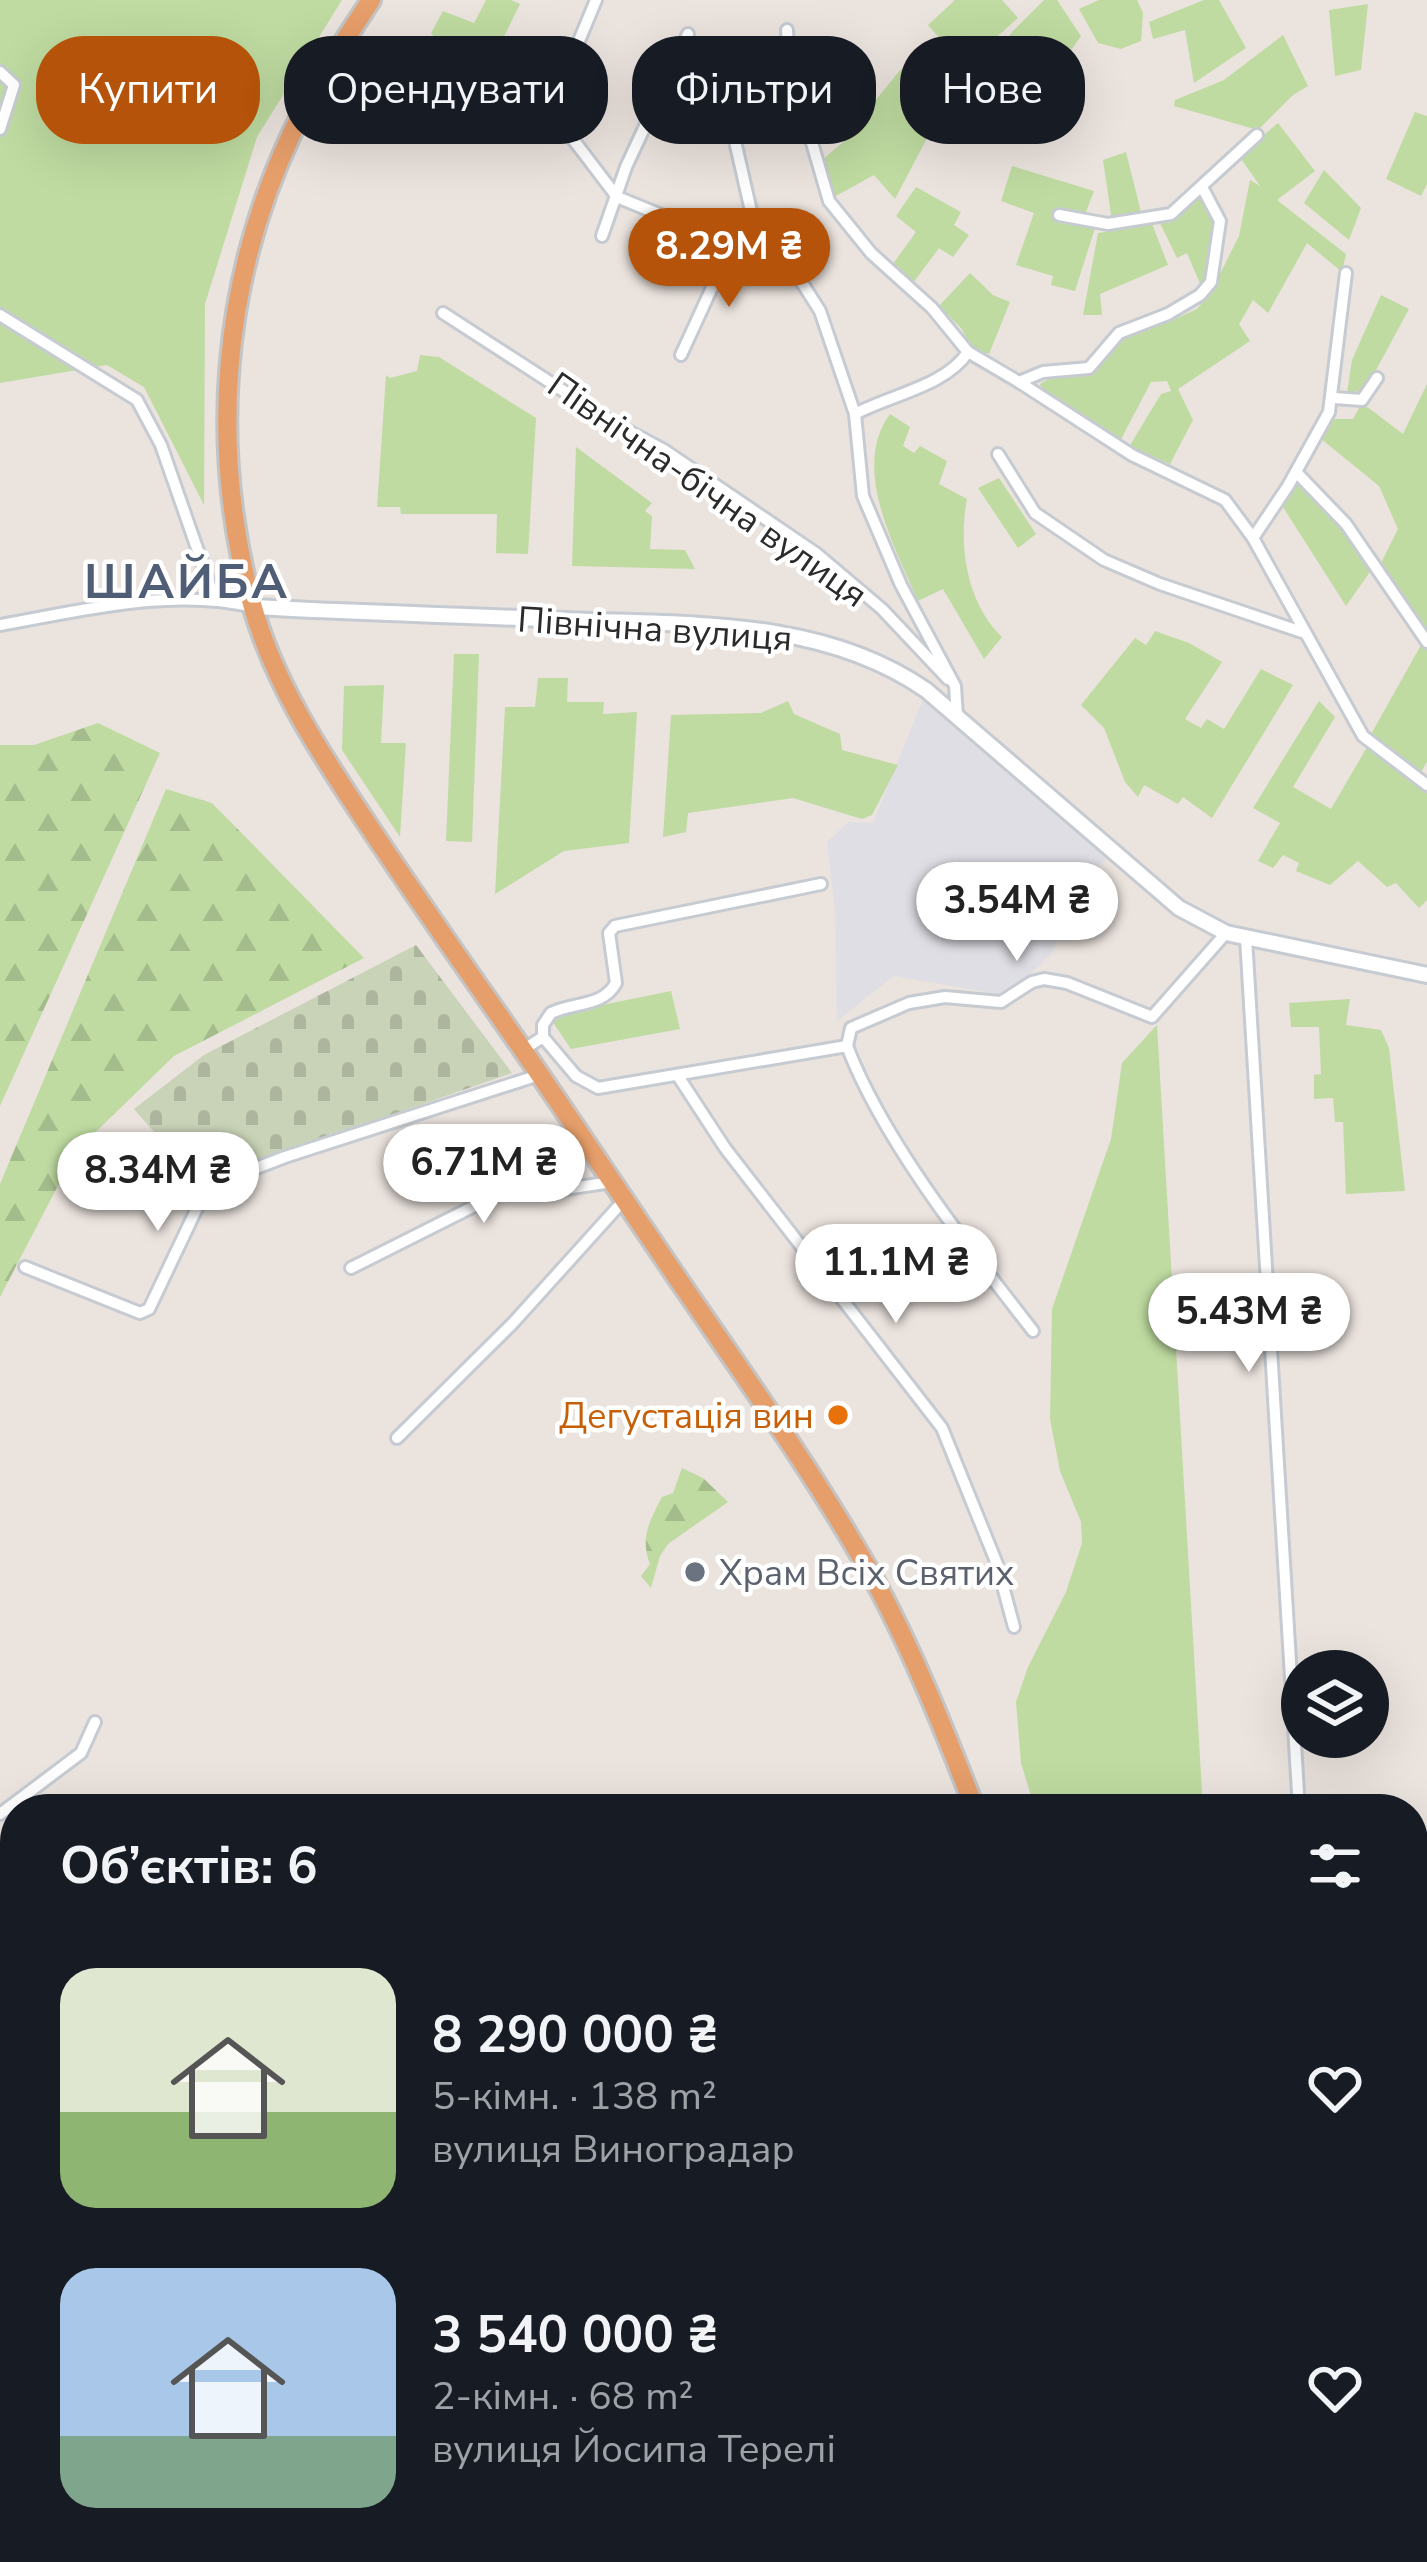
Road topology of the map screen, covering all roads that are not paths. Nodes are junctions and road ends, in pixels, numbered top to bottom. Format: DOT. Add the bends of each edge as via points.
graph roads {
  1 [pos="371,0"];
  2 [pos="596,0"];
  3 [pos="787,30"];
  4 [pos="688,34"];
  5 [pos="0,71"];
  6 [pos="0,129"];
  7 [pos="1257,135"];
  8 [pos="736,144"];
  9 [pos="1202,187"];
  10 [pos="617,197"];
  11 [pos="1059,215"];
  12 [pos="602,236"];
  13 [pos="732,244"];
  14 [pos="759,246"];
  15 [pos="1346,273"];
  16 [pos="443,313"];
  17 [pos="0,315"];
  18 [pos="968,352"];
  19 [pos="681,355"];
  20 [pos="1377,378"];
  21 [pos="1019,382"];
  22 [pos="1334,398"];
  23 [pos="855,414"];
  24 [pos="998,454"];
  25 [pos="1296,472"];
  26 [pos="1253,538"];
  27 [pos="214,597"];
  28 [pos="253,607"];
  29 [pos="0,625"];
  30 [pos="1302,632"];
  31 [pos="1427,642"];
  32 [pos="955,686"];
  33 [pos="957,716"];
  34 [pos="1427,785"];
  35 [pos="821,884"];
  36 [pos="1226,933"];
  37 [pos="1246,938"];
  38 [pos="1427,975"];
  39 [pos="542,1037"];
  40 [pos="847,1046"];
  41 [pos="523,1050"];
  42 [pos="539,1076"];
  43 [pos="678,1076"];
  44 [pos="612,1182"];
  45 [pos="624,1200"];
  46 [pos="25,1267"];
  47 [pos="351,1268"];
  48 [pos="1033,1331"];
  49 [pos="398,1438"];
  50 [pos="1014,1627"];
  51 [pos="95,1722"];
  52 [pos="27,1794"];
  53 [pos="970,1794"];
  54 [pos="1297,1794"];
  1 -- 28 [label="highway" via="291,136 237,300 226,449"];
  2 -- 10 [label="street" via="553,113"];
  3 -- 18 [label="street" via="788,64 829,200"];
  4 -- 10 [label="street"];
  5 -- 6 [label="street" via="14,85"];
  7 -- 9 [label="street"];
  8 -- 14 [label="street"];
  9 -- 11 [label="street" via="1152,220 1108,224"];
  9 -- 21 [label="street" via="1220,221 1215,271 1200,296 1119,333 1089,368"];
  10 -- 12 [label="street"];
  10 -- 13 [label="street"];
  13 -- 14 [label="street"];
  13 -- 19 [label="street"];
  14 -- 23 [label="street, Північна-бічна вулиця" via="799,278 820,311"];
  15 -- 22 [label="street"];
  16 -- 32 [label="street, Північна-бічна вулиця" via="817,554"];
  17 -- 27 [label="street" via="137,400"];
  18 -- 21 [label="street"];
  18 -- 23 [label="street" via="945,374"];
  20 -- 22 [label="street" via="1361,400"];
  21 -- 26 [label="street" via="1132,455 1225,500"];
  22 -- 25 [label="street"];
  23 -- 32 [label="street, Північна-бічна вулиця" via="868,508"];
  24 -- 30 [label="street" via="1035,513 1104,560"];
  25 -- 26 [label="street"];
  25 -- 31 [label="street" via="1346,524"];
  26 -- 30 [label="street"];
  27 -- 28 [label="street, Північна вулиця"];
  27 -- 29 [label="street, Північна вулиця"];
  28 -- 33 [label="street, Північна вулиця" via="763,630 888,666"];
  28 -- 41 [label="highway" via="312,738"];
  30 -- 34 [label="street" via="1363,736"];
  32 -- 33 [label="street, Північна-бічна вулиця"];
  33 -- 36 [label="street, Північна вулиця" via="1179,908"];
  35 -- 39 [label="street" via="615,926 614,989 551,1013"];
  36 -- 37 [label="street, Північна вулиця"];
  36 -- 40 [label="street" via="1152,1018 1045,979 1000,1002 909,1003 851,1028"];
  37 -- 38 [label="street, Північна вулиця"];
  37 -- 54 [label="street"];
  39 -- 41 [label="street"];
  39 -- 43 [label="street" via="590,1086"];
  40 -- 43 [label="street"];
  40 -- 48 [label="street" via="893,1136"];
  41 -- 42 [label="highway"];
  42 -- 44 [label="highway"];
  42 -- 46 [label="street" via="207,1187 149,1309 140,1313"];
  43 -- 50 [label="street" via="942,1427"];
  44 -- 45 [label="highway"];
  44 -- 47 [label="street" via="565,1189 522,1182"];
  45 -- 49 [label="street"];
  45 -- 53 [label="highway" via="857,1550"];
  51 -- 52 [label="street" via="81,1753"];
}
